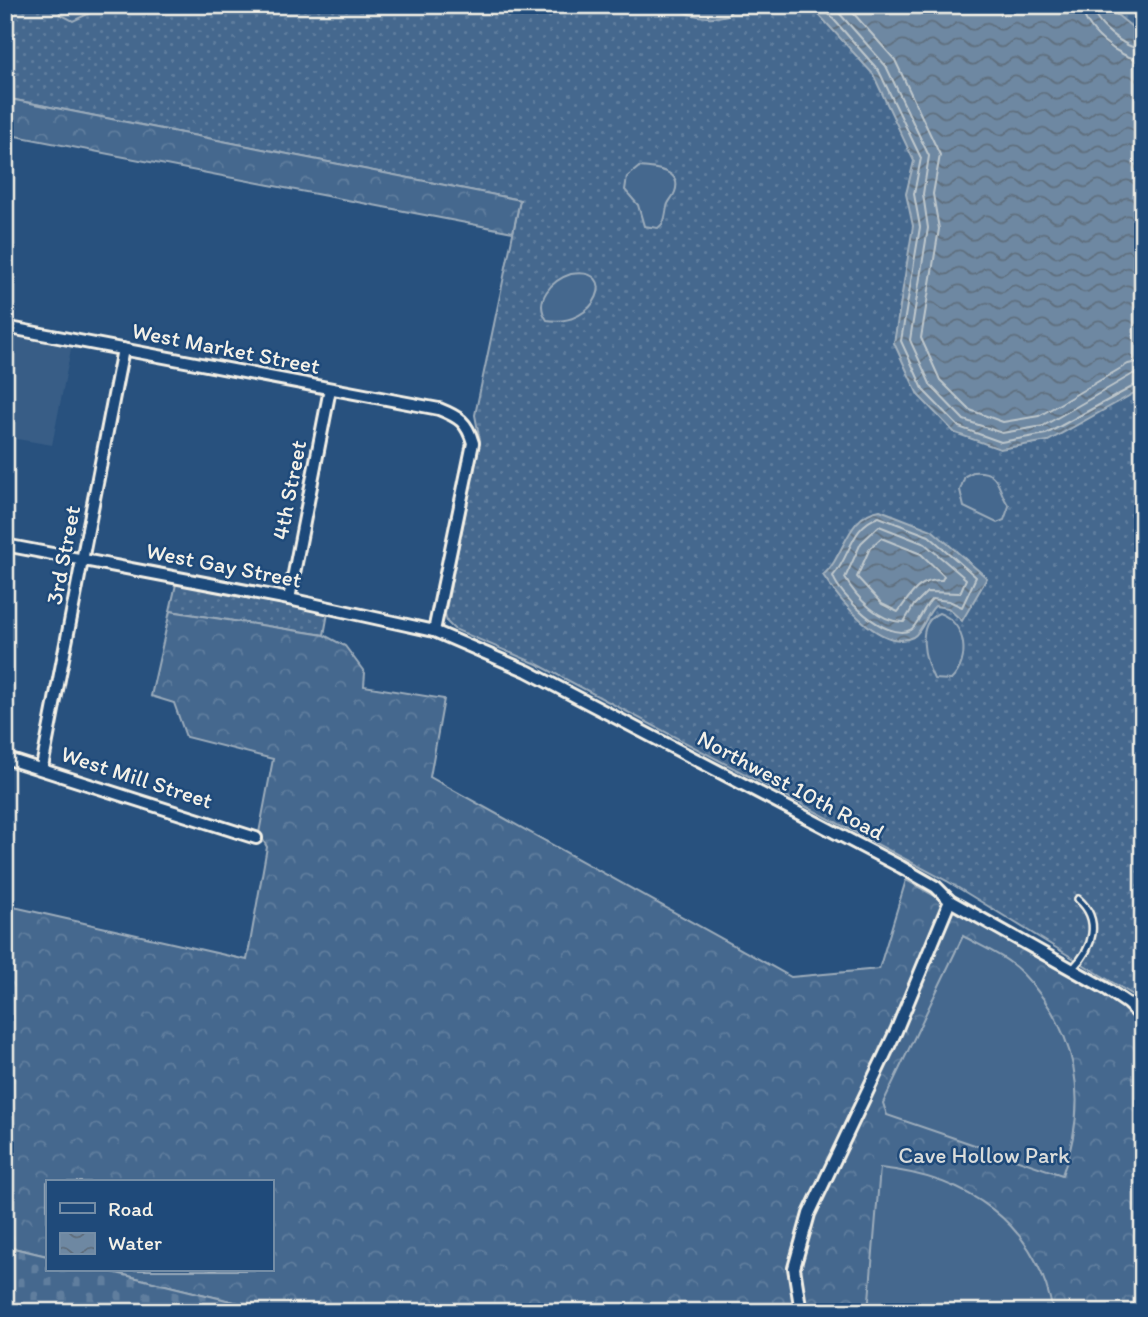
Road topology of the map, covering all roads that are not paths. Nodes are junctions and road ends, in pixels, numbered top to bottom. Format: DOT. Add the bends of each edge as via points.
graph roads {
  1 [pos="5,327"];
  2 [pos="123,349"];
  3 [pos="330,389"];
  4 [pos="5,545"];
  5 [pos="84,558"];
  6 [pos="289,598"];
  7 [pos="434,631"];
  8 [pos="5,758"];
  9 [pos="42,767"];
  10 [pos="256,838"];
  11 [pos="1078,899"];
  12 [pos="950,901"];
  13 [pos="1072,970"];
  14 [pos="1143,1018"];
  15 [pos="801,1312"];
  1 -- 2 [label="street, West Market Street"];
  2 -- 3 [label="street, West Market Street"];
  2 -- 5 [label="street, 3rd Street"];
  3 -- 6 [label="street, 4th Street"];
  3 -- 7 [label="street, West Market Street" via="439,409 467,425 472,443"];
  4 -- 5 [label="street, West Gay Street"];
  5 -- 6 [label="street, West Gay Street"];
  5 -- 9 [label="street, 3rd Street"];
  6 -- 7 [label="street, West Gay Street"];
  7 -- 12 [label="street, Northwest 10th Road" via="539,677 901,867 936,887"];
  8 -- 9 [label="street, West Mill Street"];
  9 -- 10 [label="street, West Mill Street"];
  11 -- 13 [label="lane" via="1090,915 1092,937 1087,955"];
  12 -- 13 [label="street, Northwest 10th Road"];
  12 -- 15 [label="street" via="896,1031 809,1214 794,1268"];
  13 -- 14 [label="street, Northwest 10th Road" via="1117,996"];
}
